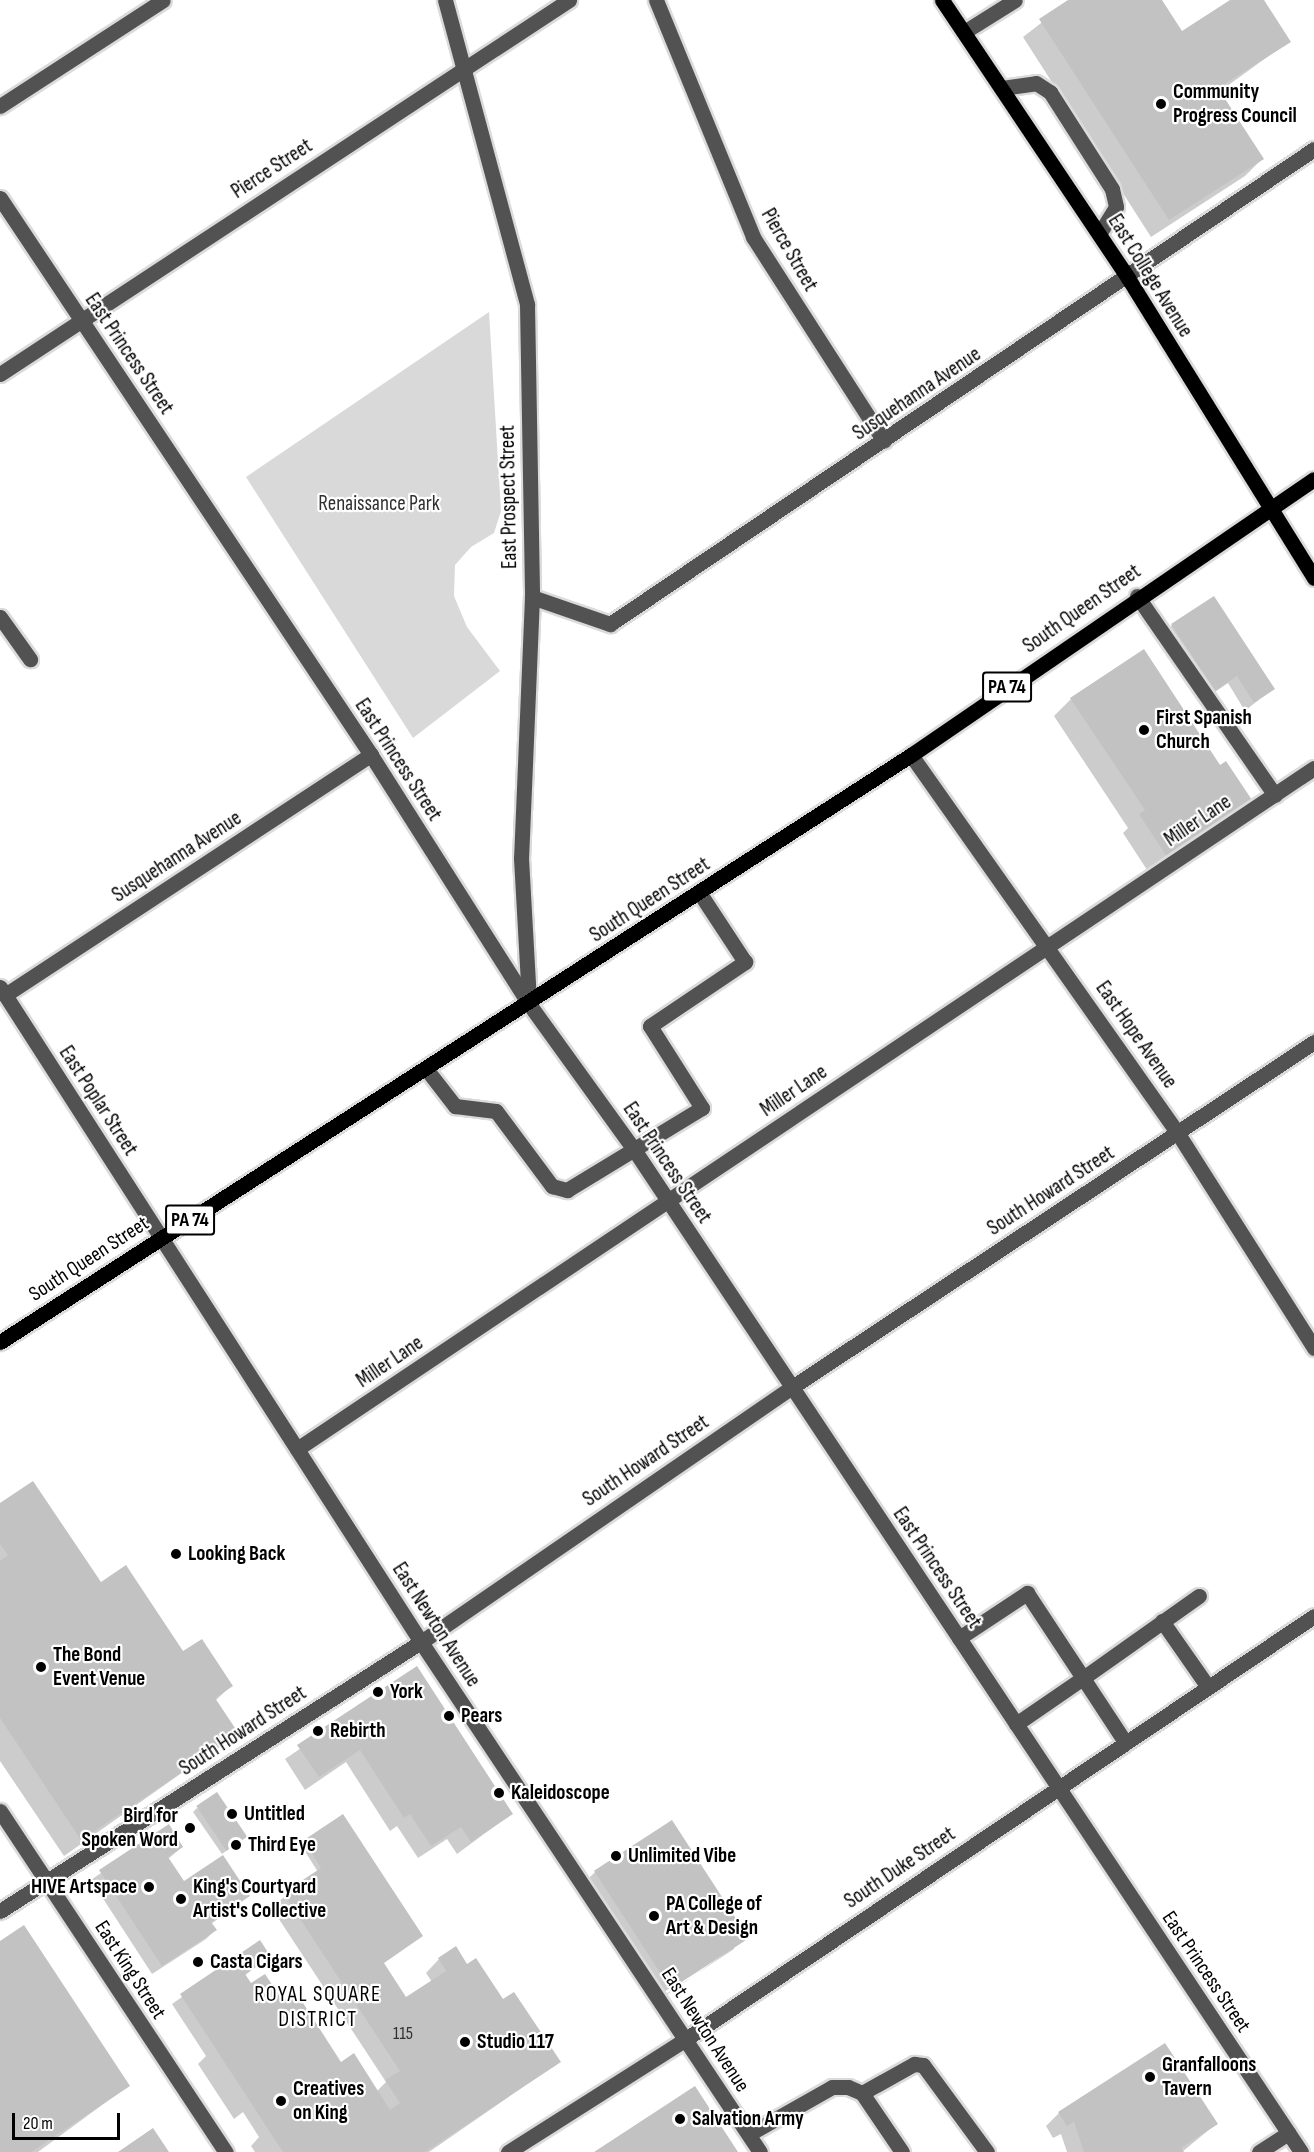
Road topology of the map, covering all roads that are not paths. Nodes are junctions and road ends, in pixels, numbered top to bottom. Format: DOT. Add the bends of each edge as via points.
graph roads {
  1 [pos="163,0"];
  2 [pos="444,0"];
  3 [pos="569,0"];
  4 [pos="656,0"];
  5 [pos="942,0"];
  6 [pos="1015,0"];
  7 [pos="964,32"];
  8 [pos="465,68"];
  9 [pos="1002,88"];
  10 [pos="0,106"];
  11 [pos="1314,149"];
  12 [pos="0,198"];
  13 [pos="1100,234"];
  14 [pos="1128,278"];
  15 [pos="81,320"];
  16 [pos="0,374"];
  17 [pos="884,441"];
  18 [pos="1314,479"];
  19 [pos="1268,510"];
  20 [pos="1314,578"];
  21 [pos="1137,596"];
  22 [pos="532,597"];
  23 [pos="0,616"];
  24 [pos="30,659"];
  25 [pos="371,755"];
  26 [pos="911,755"];
  27 [pos="1314,768"];
  28 [pos="1275,795"];
  29 [pos="699,892"];
  30 [pos="1049,946"];
  31 [pos="2,991"];
  32 [pos="529,1004"];
  33 [pos="1314,1042"];
  34 [pos="427,1070"];
  35 [pos="1178,1132"];
  36 [pos="634,1151"];
  37 [pos="668,1201"];
  38 [pos="161,1238"];
  39 [pos="0,1342"];
  40 [pos="1314,1348"];
  41 [pos="792,1387"];
  42 [pos="297,1449"];
  43 [pos="1199,1596"];
  44 [pos="1314,1616"];
  45 [pos="1162,1621"];
  46 [pos="959,1638"];
  47 [pos="421,1642"];
  48 [pos="1083,1678"];
  49 [pos="1208,1687"];
  50 [pos="1016,1724"];
  51 [pos="1125,1742"];
  52 [pos="1058,1787"];
  53 [pos="0,1811"];
  54 [pos="46,1881"];
  55 [pos="0,1911"];
  56 [pos="686,2039"];
  57 [pos="862,2093"];
  58 [pos="1288,2133"];
  59 [pos="748,2134"];
  60 [pos="225,2152"];
  61 [pos="508,2152"];
  62 [pos="760,2152"];
  63 [pos="902,2152"];
  64 [pos="987,2152"];
  65 [pos="1259,2152"];
  66 [pos="1301,2152"];
  1 -- 10 [label="street"];
  2 -- 8 [label="street, East Prospect Street"];
  3 -- 8 [label="street, Pierce Street"];
  4 -- 17 [label="street, Pierce Street" via="753,237"];
  5 -- 7 [label="main road, East College Avenue"];
  6 -- 7 [label="street"];
  7 -- 9 [label="main road, East College Avenue"];
  8 -- 15 [label="street, Pierce Street"];
  8 -- 22 [label="street, East Prospect Street" via="527,304"];
  9 -- 13 [label="main road, East College Avenue"];
  9 -- 13 [label="street" via="1036,82 1050,92 1112,189 1116,207"];
  11 -- 14 [label="street, Susquehanna Avenue"];
  12 -- 15 [label="street, East Princess Street"];
  13 -- 14 [label="main road, East College Avenue"];
  14 -- 17 [label="street, Susquehanna Avenue"];
  14 -- 19 [label="main road, East College Avenue"];
  15 -- 16 [label="street, Pierce Street"];
  15 -- 25 [label="street, East Princess Street"];
  17 -- 22 [label="street, Susquehanna Avenue" via="610,624"];
  18 -- 19 [label="main road, South Queen Street / PA 74"];
  19 -- 20 [label="main road, East College Avenue"];
  19 -- 21 [label="main road, South Queen Street / PA 74"];
  21 -- 26 [label="main road, South Queen Street / PA 74"];
  21 -- 28 [label="street"];
  22 -- 32 [label="street, East Prospect Street" via="521,858"];
  23 -- 24 [label="street"];
  25 -- 31 [label="street, Susquehanna Avenue"];
  25 -- 32 [label="street, East Princess Street"];
  26 -- 29 [label="main road, South Queen Street / PA 74"];
  26 -- 30 [label="street, East Hope Avenue"];
  27 -- 28 [label="street, Miller Lane"];
  28 -- 30 [label="street, Miller Lane"];
  29 -- 32 [label="main road, South Queen Street / PA 74"];
  29 -- 36 [label="street" via="745,962 650,1026 702,1108"];
  30 -- 35 [label="street, East Hope Avenue"];
  30 -- 37 [label="street, Miller Lane"];
  31 -- 38 [label="street, East Poplar Street"];
  32 -- 34 [label="main road, South Queen Street / PA 74"];
  32 -- 36 [label="street, East Princess Street"];
  33 -- 35 [label="street, South Howard Street"];
  34 -- 36 [label="street" via="454,1106 496,1111 552,1186 567,1190 584,1184"];
  34 -- 38 [label="main road, South Queen Street / PA 74"];
  35 -- 40 [label="street, East Hope Avenue"];
  35 -- 41 [label="street, South Howard Street"];
  36 -- 37 [label="street, East Princess Street"];
  37 -- 41 [label="street, East Princess Street"];
  37 -- 42 [label="street, Miller Lane"];
  38 -- 39 [label="main road, South Queen Street / PA 74"];
  38 -- 42 [label="street, East Newton Avenue"];
  41 -- 46 [label="street, East Princess Street"];
  41 -- 47 [label="street, South Howard Street"];
  42 -- 47 [label="street, East Newton Avenue"];
  43 -- 45 [label="street"];
  44 -- 49 [label="street, South Duke Street"];
  45 -- 48 [label="street"];
  45 -- 49 [label="street"];
  46 -- 48 [label="street" via="1027,1593"];
  46 -- 50 [label="street, East Princess Street"];
  47 -- 54 [label="street, South Howard Street"];
  47 -- 56 [label="street, East Newton Avenue"];
  48 -- 50 [label="street"];
  48 -- 51 [label="street"];
  49 -- 51 [label="street, South Duke Street"];
  50 -- 52 [label="street, East Princess Street"];
  51 -- 52 [label="street, South Duke Street"];
  52 -- 56 [label="street, South Duke Street"];
  52 -- 58 [label="street, East Princess Street"];
  53 -- 54 [label="street, East King Street"];
  54 -- 55 [label="street, South Howard Street"];
  54 -- 60 [label="street, East King Street"];
  56 -- 59 [label="street, East Newton Avenue"];
  56 -- 61 [label="street, South Duke Street"];
  57 -- 59 [label="street" via="832,2087"];
  57 -- 63 [label="street"];
  57 -- 64 [label="street" via="914,2064 932,2071"];
  58 -- 65 [label="street"];
  58 -- 66 [label="street, East Princess Street"];
  59 -- 62 [label="street, East Newton Avenue"];
}
